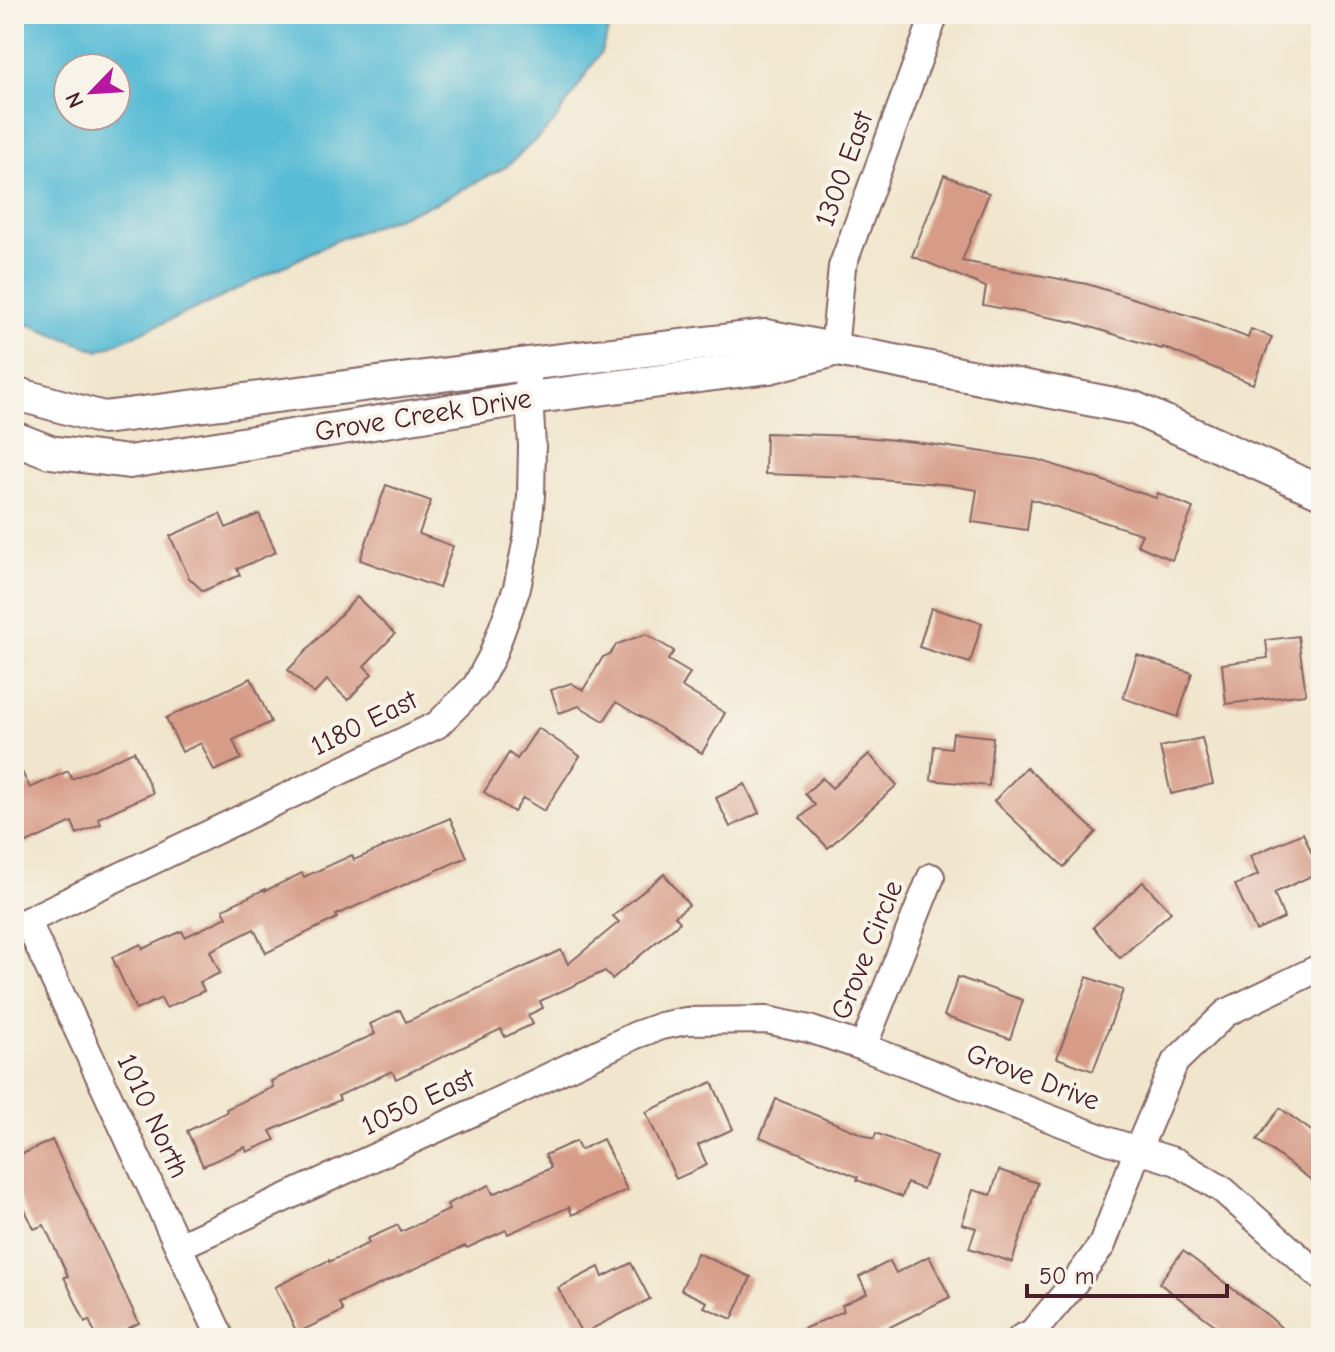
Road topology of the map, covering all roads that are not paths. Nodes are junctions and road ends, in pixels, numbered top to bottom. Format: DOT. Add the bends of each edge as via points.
graph roads {
  1 [pos="935,14"];
  2 [pos="834,350"];
  3 [pos="527,364"];
  4 [pos="14,393"];
  5 [pos="529,398"];
  6 [pos="14,438"];
  7 [pos="1321,492"];
  8 [pos="931,877"];
  9 [pos="20,924"];
  10 [pos="1321,967"];
  11 [pos="686,1021"];
  12 [pos="863,1047"];
  13 [pos="1138,1149"];
  14 [pos="179,1246"];
  15 [pos="1321,1277"];
  16 [pos="221,1338"];
  17 [pos="1021,1338"];
  1 -- 2 [label="street, 1300 East" via="842,267"];
  2 -- 3 [label="street, Grove Creek Drive" via="766,336"];
  2 -- 5 [label="street, Grove Creek Drive" via="769,367"];
  2 -- 7 [label="street, Grove Creek Drive" via="1134,408"];
  3 -- 4 [label="street, Grove Creek Drive" via="103,418"];
  3 -- 5 [label="street, 1180 East"];
  5 -- 6 [label="street, Grove Creek Drive" via="129,462 50,452"];
  5 -- 9 [label="street, 1180 East" via="527,539 517,588 476,686 437,725"];
  8 -- 12 [label="street, Grove Circle"];
  9 -- 14 [label="street, 1010 North"];
  10 -- 13 [label="street" via="1226,1013 1175,1062"];
  11 -- 12 [label="street, Grove Drive" via="767,1020"];
  11 -- 14 [label="street, 1050 East" via="636,1035"];
  12 -- 13 [label="street, Grove Drive"];
  13 -- 15 [label="street, Grove Drive" via="1177,1162 1223,1190"];
  13 -- 17 [label="street" via="1102,1245 1032,1333"];
  14 -- 16 [label="street, 1010 North"];
}
